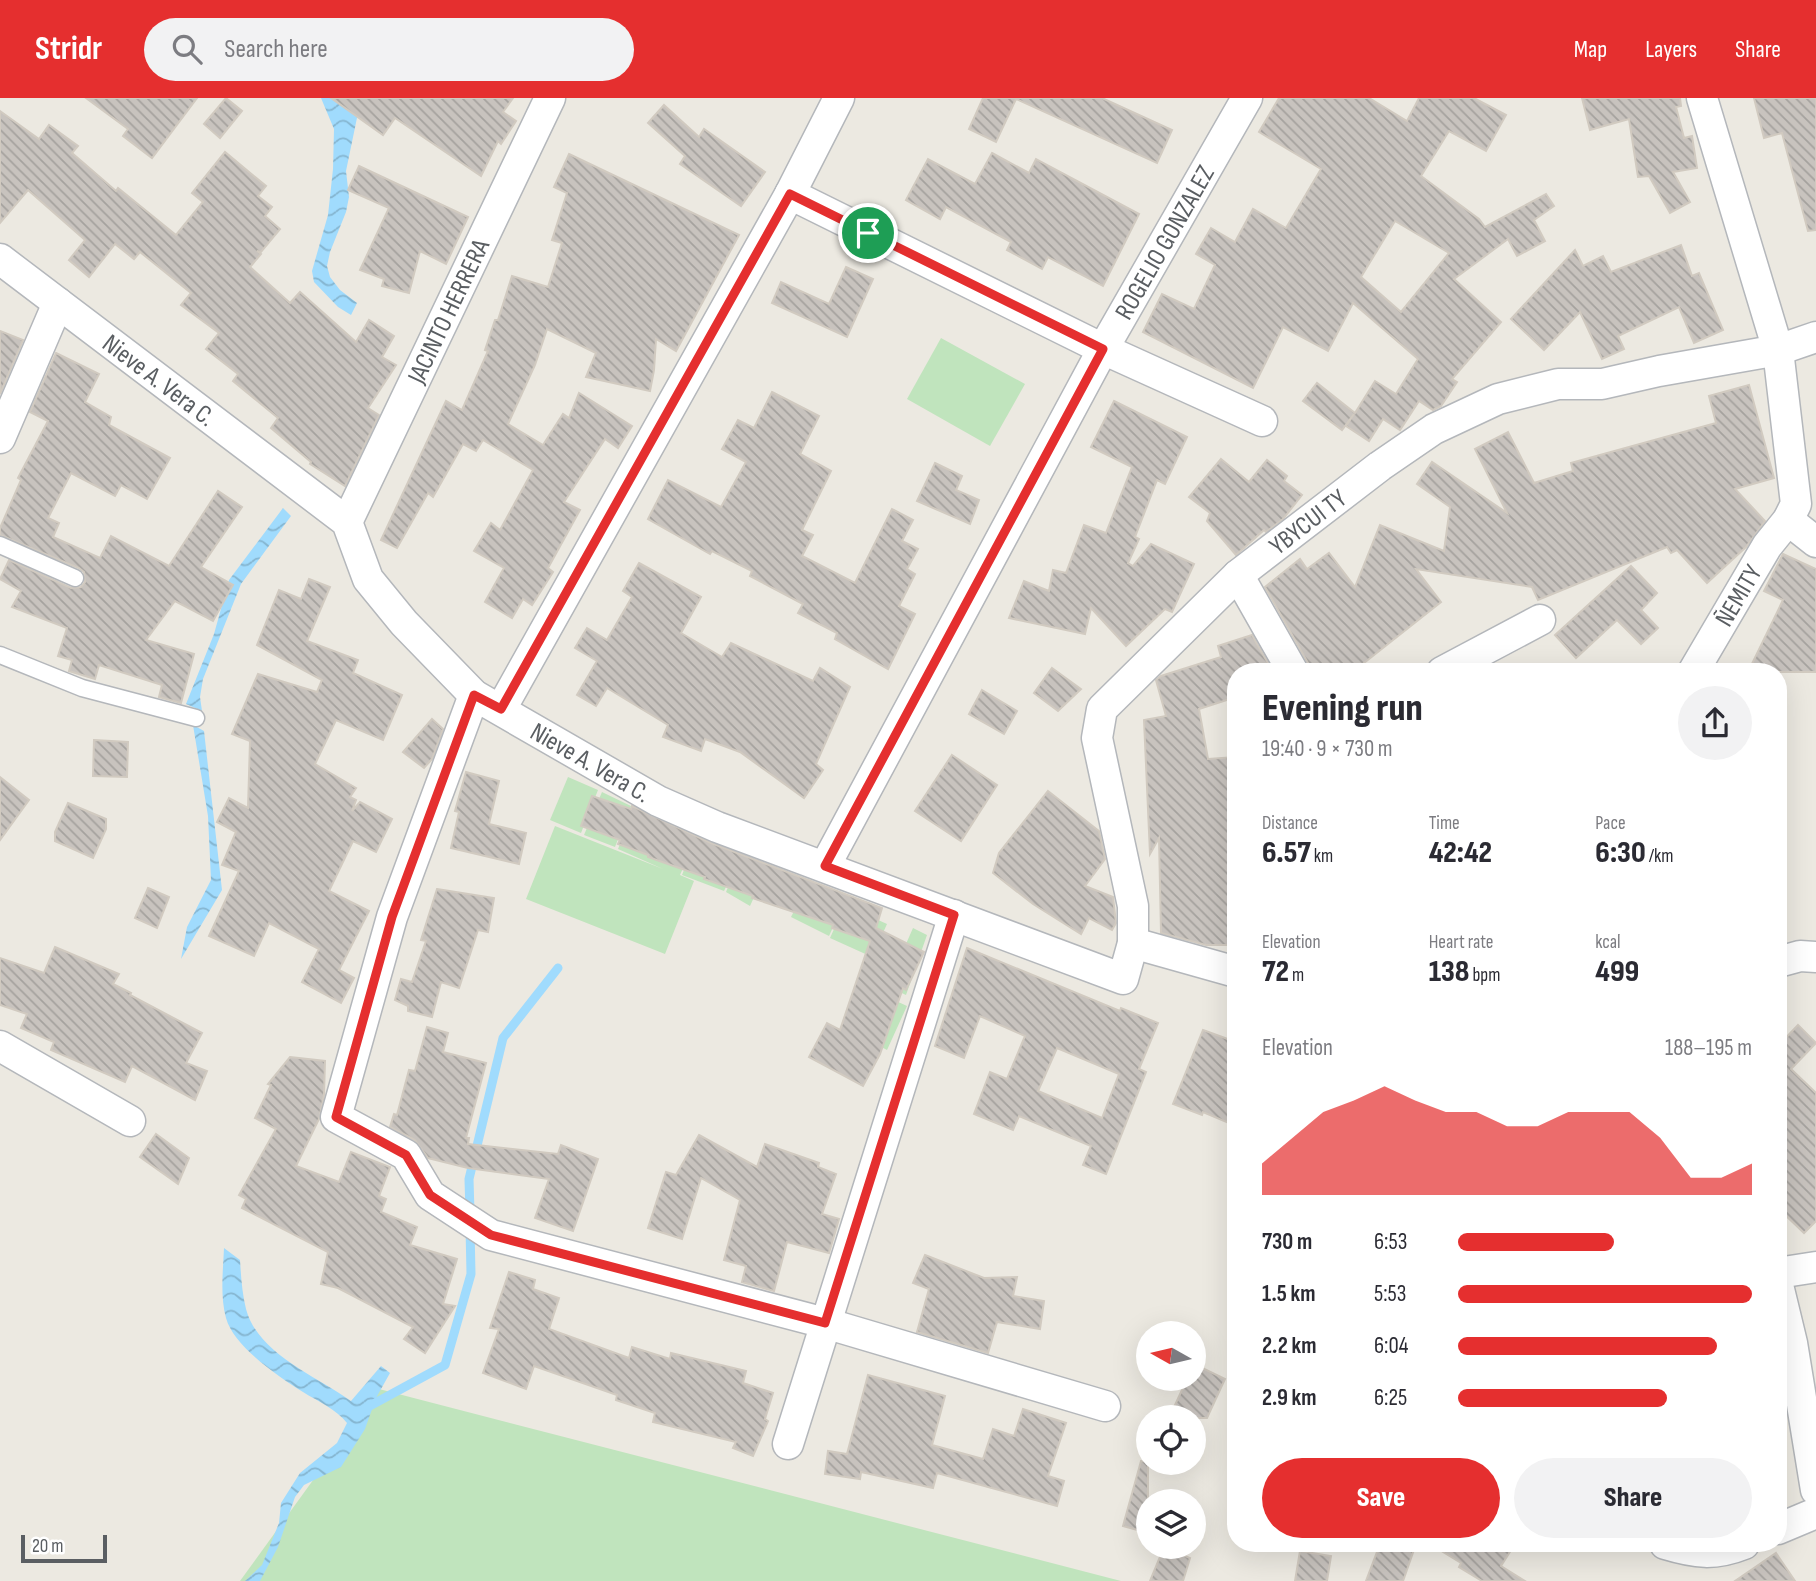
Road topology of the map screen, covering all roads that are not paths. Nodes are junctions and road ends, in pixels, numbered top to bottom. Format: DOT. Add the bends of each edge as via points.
graph roads {
  1 [pos="550,98"];
  2 [pos="839,98"];
  3 [pos="1247,98"];
  4 [pos="1702,98"];
  5 [pos="790,194"];
  6 [pos="0,259"];
  7 [pos="58,303"];
  8 [pos="1816,337"];
  9 [pos="1103,349"];
  10 [pos="1778,350"];
  11 [pos="1262,421"];
  12 [pos="0,438"];
  13 [pos="1788,520"];
  14 [pos="347,522"];
  15 [pos="1816,542"];
  16 [pos="0,545"];
  17 [pos="1238,575"];
  18 [pos="75,578"];
  19 [pos="1540,620"];
  20 [pos="0,655"];
  21 [pos="1288,663"];
  22 [pos="1458,663"];
  23 [pos="1698,663"];
  24 [pos="474,695"];
  25 [pos="501,709"];
  26 [pos="196,718"];
  27 [pos="825,866"];
  28 [pos="954,915"];
  29 [pos="1133,943"];
  30 [pos="1816,957"];
  31 [pos="1787,960"];
  32 [pos="1227,969"];
  33 [pos="1123,979"];
  34 [pos="0,1046"];
  35 [pos="130,1121"];
  36 [pos="1816,1266"];
  37 [pos="1787,1271"];
  38 [pos="1787,1319"];
  39 [pos="825,1323"];
  40 [pos="1105,1406"];
  41 [pos="788,1444"];
  42 [pos="1816,1490"];
  43 [pos="1816,1513"];
  44 [pos="1787,1525"];
  1 -- 14 [label="street, JACINTO HERRERA"];
  2 -- 5 [label="street"];
  3 -- 9 [label="street, ROGELIO GONZALEZ"];
  4 -- 10 [label="street"];
  5 -- 9 [label="street"];
  5 -- 25 [label="street"];
  6 -- 7 [label="street, Nieve A. Vera C."];
  7 -- 12 [label="street"];
  7 -- 14 [label="street, Nieve A. Vera C."];
  8 -- 10 [label="street, YBYCUI TY"];
  9 -- 11 [label="street"];
  9 -- 27 [label="street, ROGELIO GONZALEZ"];
  10 -- 13 [label="street" via="1797,504"];
  10 -- 17 [label="street, YBYCUI TY" via="1602,384 1558,384 1498,399 1434,429"];
  13 -- 15 [label="street"];
  13 -- 23 [label="street, ÑEMITY" via="1767,546"];
  14 -- 24 [label="street, Nieve A. Vera C." via="368,579"];
  16 -- 18 [label="lane"];
  17 -- 21 [label="street"];
  17 -- 29 [label="street, YBYCUI TY" via="1102,709 1097,738 1133,906"];
  19 -- 22 [label="street"];
  20 -- 26 [label="lane" via="82,688"];
  24 -- 25 [label="street, Nieve A. Vera C."];
  24 -- 39 [label="street" via="392,917 336,1117 406,1155 430,1195 491,1235"];
  25 -- 27 [label="street, Nieve A. Vera C." via="658,801"];
  27 -- 28 [label="street, Nieve A. Vera C."];
  28 -- 33 [label="street, Nieve A. Vera C."];
  28 -- 39 [label="street"];
  29 -- 32 [label="street"];
  29 -- 33 [label="street, YBYCUI TY"];
  30 -- 31 [label="street"];
  34 -- 35 [label="street"];
  36 -- 37 [label="street"];
  38 -- 42 [label="street"];
  39 -- 40 [label="street"];
  39 -- 41 [label="street"];
  43 -- 44 [label="street"];
}
